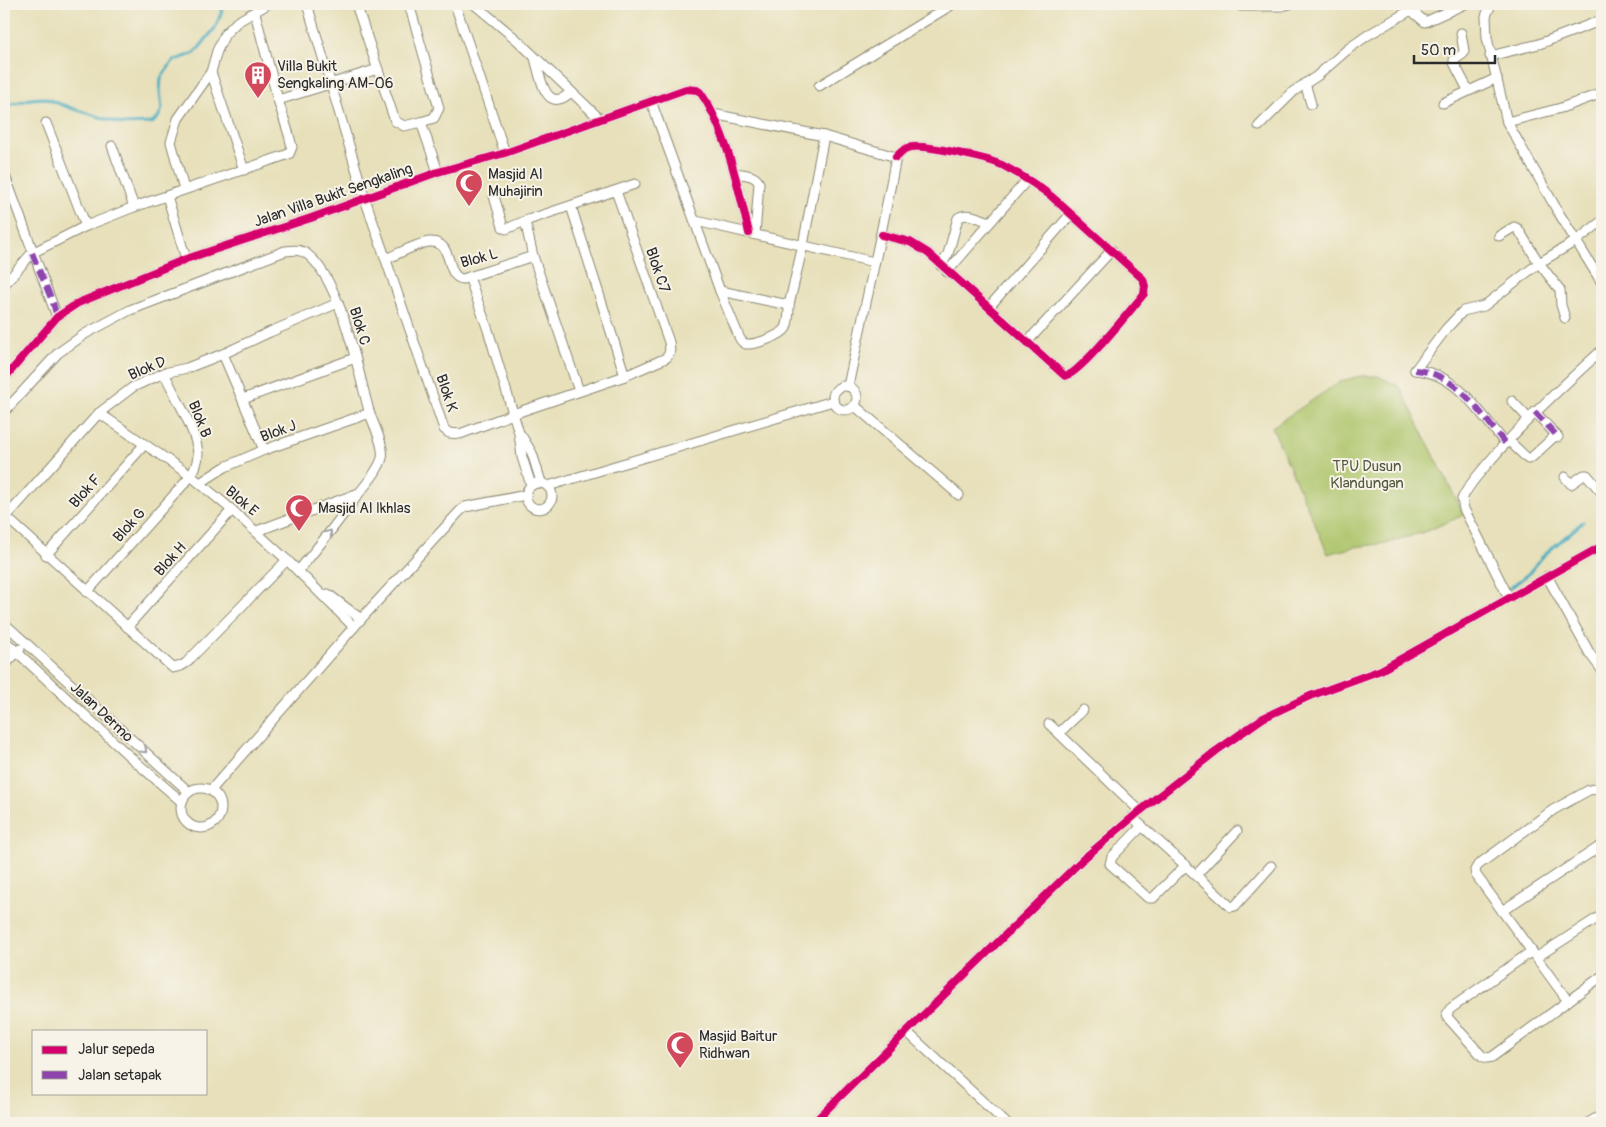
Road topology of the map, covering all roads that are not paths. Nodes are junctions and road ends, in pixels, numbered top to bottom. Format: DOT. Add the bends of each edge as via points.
graph roads {
  1 [pos="268,4"];
  2 [pos="307,4"];
  3 [pos="356,4"];
  4 [pos="409,4"];
  5 [pos="455,4"];
  6 [pos="474,4"];
  7 [pos="953,4"];
  8 [pos="1290,4"];
  9 [pos="1465,4"];
  10 [pos="1490,5"];
  11 [pos="1241,6"];
  12 [pos="255,13"];
  13 [pos="1602,20"];
  14 [pos="1461,33"];
  15 [pos="1490,56"];
  16 [pos="535,58"];
  17 [pos="378,69"];
  18 [pos="211,72"];
  19 [pos="1497,78"];
  20 [pos="331,83"];
  21 [pos="1304,84"];
  22 [pos="819,86"];
  23 [pos="1468,90"];
  24 [pos="571,92"];
  25 [pos="1602,93"];
  26 [pos="278,100"];
  27 [pos="650,101"];
  28 [pos="1443,103"];
  29 [pos="1311,104"];
  30 [pos="713,114"];
  31 [pos="600,119"];
  32 [pos="421,122"];
  33 [pos="1507,122"];
  34 [pos="46,123"];
  35 [pos="1259,126"];
  36 [pos="824,136"];
  37 [pos="112,146"];
  38 [pos="505,153"];
  39 [pos="896,157"];
  40 [pos="244,170"];
  41 [pos="438,172"];
  42 [pos="4,173"];
  43 [pos="735,173"];
  44 [pos="1027,180"];
  45 [pos="635,184"];
  46 [pos="184,189"];
  47 [pos="616,190"];
  48 [pos="167,196"];
  49 [pos="494,196"];
  50 [pos="364,199"];
  51 [pos="571,206"];
  52 [pos="134,207"];
  53 [pos="1071,214"];
  54 [pos="525,221"];
  55 [pos="696,221"];
  56 [pos="1602,221"];
  57 [pos="990,222"];
  58 [pos="86,226"];
  59 [pos="752,234"];
  60 [pos="882,235"];
  61 [pos="1499,236"];
  62 [pos="1576,241"];
  63 [pos="803,245"];
  64 [pos="1112,250"];
  65 [pos="32,253"];
  66 [pos="948,254"];
  67 [pos="533,256"];
  68 [pos="186,259"];
  69 [pos="386,259"];
  70 [pos="956,260"];
  71 [pos="874,262"];
  72 [pos="1539,263"];
  73 [pos="944,269"];
  74 [pos="469,277"];
  75 [pos="1602,283"];
  76 [pos="4,284"];
  77 [pos="720,291"];
  78 [pos="338,303"];
  79 [pos="789,304"];
  80 [pos="989,307"];
  81 [pos="58,317"];
  82 [pos="1565,318"];
  83 [pos="1027,342"];
  84 [pos="1602,350"];
  85 [pos="223,354"];
  86 [pos="355,358"];
  87 [pos="666,358"];
  88 [pos="164,373"];
  89 [pos="625,376"];
  90 [pos="4,379"];
  91 [pos="848,386"];
  92 [pos="579,391"];
  93 [pos="243,398"];
  94 [pos="833,401"];
  95 [pos="1512,401"];
  96 [pos="855,406"];
  97 [pos="4,412"];
  98 [pos="99,412"];
  99 [pos="370,413"];
  100 [pos="513,414"];
  101 [pos="1532,416"];
  102 [pos="1507,442"];
  103 [pos="144,445"];
  104 [pos="264,450"];
  105 [pos="191,476"];
  106 [pos="1565,477"];
  107 [pos="200,483"];
  108 [pos="540,484"];
  109 [pos="359,493"];
  110 [pos="1602,493"];
  111 [pos="526,495"];
  112 [pos="959,495"];
  113 [pos="232,510"];
  114 [pos="5,516"];
  115 [pos="257,531"];
  116 [pos="1602,546"];
  117 [pos="46,555"];
  118 [pos="287,560"];
  119 [pos="298,571"];
  120 [pos="1547,576"];
  121 [pos="88,592"];
  122 [pos="1509,598"];
  123 [pos="361,619"];
  124 [pos="4,623"];
  125 [pos="127,627"];
  126 [pos="354,627"];
  127 [pos="4,640"];
  128 [pos="25,643"];
  129 [pos="17,652"];
  130 [pos="48,664"];
  131 [pos="4,666"];
  132 [pos="1602,670"];
  133 [pos="39,673"];
  134 [pos="1083,710"];
  135 [pos="1048,724"];
  136 [pos="1059,733"];
  137 [pos="211,790"];
  138 [pos="189,792"];
  139 [pos="1602,793"];
  140 [pos="182,802"];
  141 [pos="1140,810"];
  142 [pos="1132,817"];
  143 [pos="1142,826"];
  144 [pos="1237,831"];
  145 [pos="1601,848"];
  146 [pos="1186,866"];
  147 [pos="1271,866"];
  148 [pos="1196,875"];
  149 [pos="1502,911"];
  150 [pos="1602,915"];
  151 [pos="1534,954"];
  152 [pos="1602,976"];
  153 [pos="1568,1001"];
  154 [pos="906,1032"];
  155 [pos="1602,1114"];
  156 [pos="813,1123"];
  157 [pos="1006,1123"];
  158 [pos="1588,1123"];
  1 -- 12 [label="street"];
  2 -- 20 [label="street, Blok K"];
  3 -- 17 [label="street"];
  4 -- 32 [label="street" via="439,108 434,118"];
  5 -- 38 [label="street"];
  6 -- 16 [label="street"];
  7 -- 22 [label="street"];
  8 -- 11 [label="street"];
  9 -- 21 [label="street" via="1427,21 1412,11 1405,13 1368,34"];
  10 -- 15 [label="street" via="1486,16"];
  12 -- 18 [label="street" via="237,22 225,34"];
  12 -- 26 [label="street"];
  13 -- 15 [label="street" via="1539,44"];
  14 -- 23 [label="street" via="1464,51 1454,63"];
  15 -- 19 [label="street"];
  16 -- 24 [label="street"];
  16 -- 24 [label="street" via="548,96 565,98"];
  17 -- 20 [label="street"];
  17 -- 32 [label="street" via="396,121 404,126"];
  18 -- 40 [label="street"];
  18 -- 46 [label="street" via="174,127 171,142"];
  19 -- 23 [label="street"];
  19 -- 33 [label="street"];
  20 -- 26 [label="street"];
  20 -- 50 [label="street, Blok K"];
  21 -- 29 [label="street"];
  21 -- 35 [label="street"];
  23 -- 28 [label="street"];
  24 -- 31 [label="street"];
  25 -- 33 [label="street" via="1562,108"];
  26 -- 40 [label="street" via="291,151"];
  27 -- 30 [label="street, Jalan Villa Bukit Sengkaling" via="686,89 698,90"];
  27 -- 31 [label="street, Jalan Villa Bukit Sengkaling"];
  27 -- 55 [label="street"];
  30 -- 36 [label="street"];
  30 -- 43 [label="street"];
  31 -- 38 [label="street, Jalan Villa Bukit Sengkaling"];
  32 -- 41 [label="street"];
  33 -- 62 [label="street"];
  34 -- 58 [label="street"];
  36 -- 39 [label="street"];
  36 -- 63 [label="street"];
  37 -- 52 [label="street"];
  38 -- 41 [label="street, Jalan Villa Bukit Sengkaling"];
  39 -- 44 [label="street" via="905,148 936,149 992,161"];
  39 -- 60 [label="street"];
  40 -- 46 [label="street"];
  41 -- 50 [label="street, Jalan Villa Bukit Sengkaling"];
  42 -- 65 [label="street"];
  43 -- 59 [label="street"];
  43 -- 59 [label="street" via="753,177 759,183"];
  44 -- 53 [label="street"];
  44 -- 57 [label="street"];
  45 -- 47 [label="street"];
  46 -- 48 [label="street"];
  47 -- 51 [label="street"];
  47 -- 87 [label="street, Blok C7" via="668,342 670,353"];
  48 -- 52 [label="street"];
  48 -- 68 [label="street"];
  49 -- 54 [label="street" via="504,229"];
  50 -- 68 [label="street, Jalan Villa Bukit Sengkaling"];
  50 -- 69 [label="street, Blok K"];
  51 -- 54 [label="street"];
  51 -- 89 [label="street"];
  52 -- 58 [label="street"];
  53 -- 64 [label="street"];
  53 -- 80 [label="street"];
  54 -- 67 [label="street"];
  55 -- 59 [label="street"];
  55 -- 77 [label="street"];
  56 -- 62 [label="street"];
  57 -- 66 [label="street" via="960,216"];
  57 -- 70 [label="street"];
  58 -- 65 [label="street"];
  59 -- 63 [label="street"];
  60 -- 71 [label="street"];
  60 -- 73 [label="street" via="918,246"];
  61 -- 72 [label="street" via="1514,227 1518,229"];
  62 -- 72 [label="street"];
  62 -- 75 [label="street"];
  63 -- 71 [label="street"];
  63 -- 79 [label="street"];
  64 -- 83 [label="street"];
  64 -- 83 [label="street" via="1143,279 1144,294 1083,364 1071,376 1065,376"];
  65 -- 76 [label="street"];
  65 -- 81 [label="street"];
  66 -- 70 [label="street"];
  66 -- 73 [label="street"];
  67 -- 74 [label="street, Blok L"];
  67 -- 92 [label="street"];
  68 -- 81 [label="street, Jalan Villa Bukit Sengkaling" via="78,304"];
  69 -- 74 [label="street, Blok L" via="432,242 442,246 454,275"];
  69 -- 100 [label="street, Blok K" via="444,429 460,434"];
  70 -- 73 [label="street"];
  71 -- 91 [label="street"];
  72 -- 82 [label="street" via="1560,290"];
  72 -- 102 [label="street" via="1484,306 1463,311 1415,370 1450,381"];
  73 -- 80 [label="street"];
  74 -- 100 [label="street"];
  77 -- 79 [label="street"];
  77 -- 79 [label="street" via="745,344 769,339 782,332 788,321"];
  78 -- 85 [label="street, Blok D"];
  78 -- 86 [label="street, Blok C"];
  78 -- 97 [label="street, Blok C" via="322,272 307,254 297,250 285,251 130,310 85,334 58,353"];
  80 -- 83 [label="street"];
  81 -- 90 [label="street, Jalan Villa Bukit Sengkaling"];
  84 -- 101 [label="street"];
  85 -- 88 [label="street, Blok D"];
  85 -- 93 [label="street"];
  86 -- 93 [label="street"];
  86 -- 99 [label="street, Blok C"];
  87 -- 89 [label="street, Blok K"];
  88 -- 98 [label="street, Blok D" via="133,387"];
  88 -- 105 [label="street, Blok B" via="195,439 198,454"];
  89 -- 92 [label="street, Blok K"];
  91 -- 94 [label="street" via="837,390"];
  91 -- 96 [label="street" via="857,396"];
  92 -- 100 [label="street, Blok K"];
  93 -- 104 [label="street"];
  94 -- 96 [label="street" via="844,410"];
  94 -- 108 [label="street"];
  95 -- 101 [label="street"];
  96 -- 112 [label="street"];
  98 -- 103 [label="street, Blok E"];
  98 -- 114 [label="street, Blok D"];
  99 -- 104 [label="street, Blok J"];
  99 -- 109 [label="street, Blok C" via="383,456"];
  100 -- 108 [label="street" via="522,457"];
  101 -- 102 [label="street"];
  101 -- 102 [label="street" via="1557,436 1528,459"];
  102 -- 122 [label="street" via="1462,499"];
  103 -- 105 [label="street, Blok E"];
  103 -- 117 [label="street, Blok F"];
  104 -- 107 [label="street, Blok J" via="225,467"];
  105 -- 107 [label="street, Blok E"];
  105 -- 121 [label="street, Blok G"];
  106 -- 110 [label="street" via="1571,484 1587,475"];
  107 -- 113 [label="street, Blok E"];
  108 -- 111 [label="street"];
  108 -- 111 [label="street" via="552,493 547,507 531,506"];
  109 -- 115 [label="street"];
  119 -- 109 [label="street, Blok C, one-way"];
  111 -- 123 [label="street" via="460,510"];
  113 -- 115 [label="street, Blok E"];
  113 -- 125 [label="street, Blok H"];
  114 -- 117 [label="street"];
  115 -- 118 [label="street, Blok E"];
  116 -- 120 [label="street"];
  117 -- 121 [label="street"];
  118 -- 119 [label="street, Blok E"];
  118 -- 125 [label="street" via="181,666 173,668 168,665"];
  119 -- 123 [label="street"];
  119 -- 126 [label="street, Blok E"];
  120 -- 122 [label="street"];
  120 -- 132 [label="street"];
  121 -- 125 [label="street"];
  122 -- 141 [label="street" via="1381,670 1310,696 1263,718"];
  123 -- 126 [label="street"];
  124 -- 128 [label="street"];
  126 -- 137 [label="street"];
  127 -- 129 [label="street, Jalan Dermo"];
  128 -- 129 [label="street"];
  128 -- 130 [label="street"];
  129 -- 131 [label="street"];
  129 -- 133 [label="street, Jalan Dermo"];
  130 -- 133 [label="street"];
  130 -- 138 [label="street, one-way"];
  133 -- 140 [label="street, Jalan Dermo"];
  134 -- 136 [label="street"];
  135 -- 136 [label="street"];
  136 -- 141 [label="street"];
  137 -- 138 [label="street" via="200,788"];
  137 -- 140 [label="street, Jalan Dermo" via="219,799 221,812 210,826 197,827 186,821"];
  138 -- 140 [label="street"];
  139 -- 149 [label="street" via="1596,789 1589,790 1554,810 1478,865 1476,875"];
  141 -- 142 [label="street"];
  142 -- 143 [label="street"];
  142 -- 154 [label="street" via="1082,860"];
  143 -- 146 [label="street"];
  143 -- 146 [label="street" via="1112,857 1110,864 1148,898 1153,898"];
  144 -- 148 [label="street"];
  145 -- 149 [label="street"];
  146 -- 148 [label="street"];
  147 -- 148 [label="street" via="1232,907"];
  149 -- 151 [label="street"];
  150 -- 151 [label="street"];
  151 -- 153 [label="street"];
  151 -- 153 [label="street" via="1450,1010 1448,1018 1487,1058"];
  152 -- 153 [label="street"];
  154 -- 156 [label="street"];
  154 -- 157 [label="street"];
  155 -- 158 [label="street"];
}
